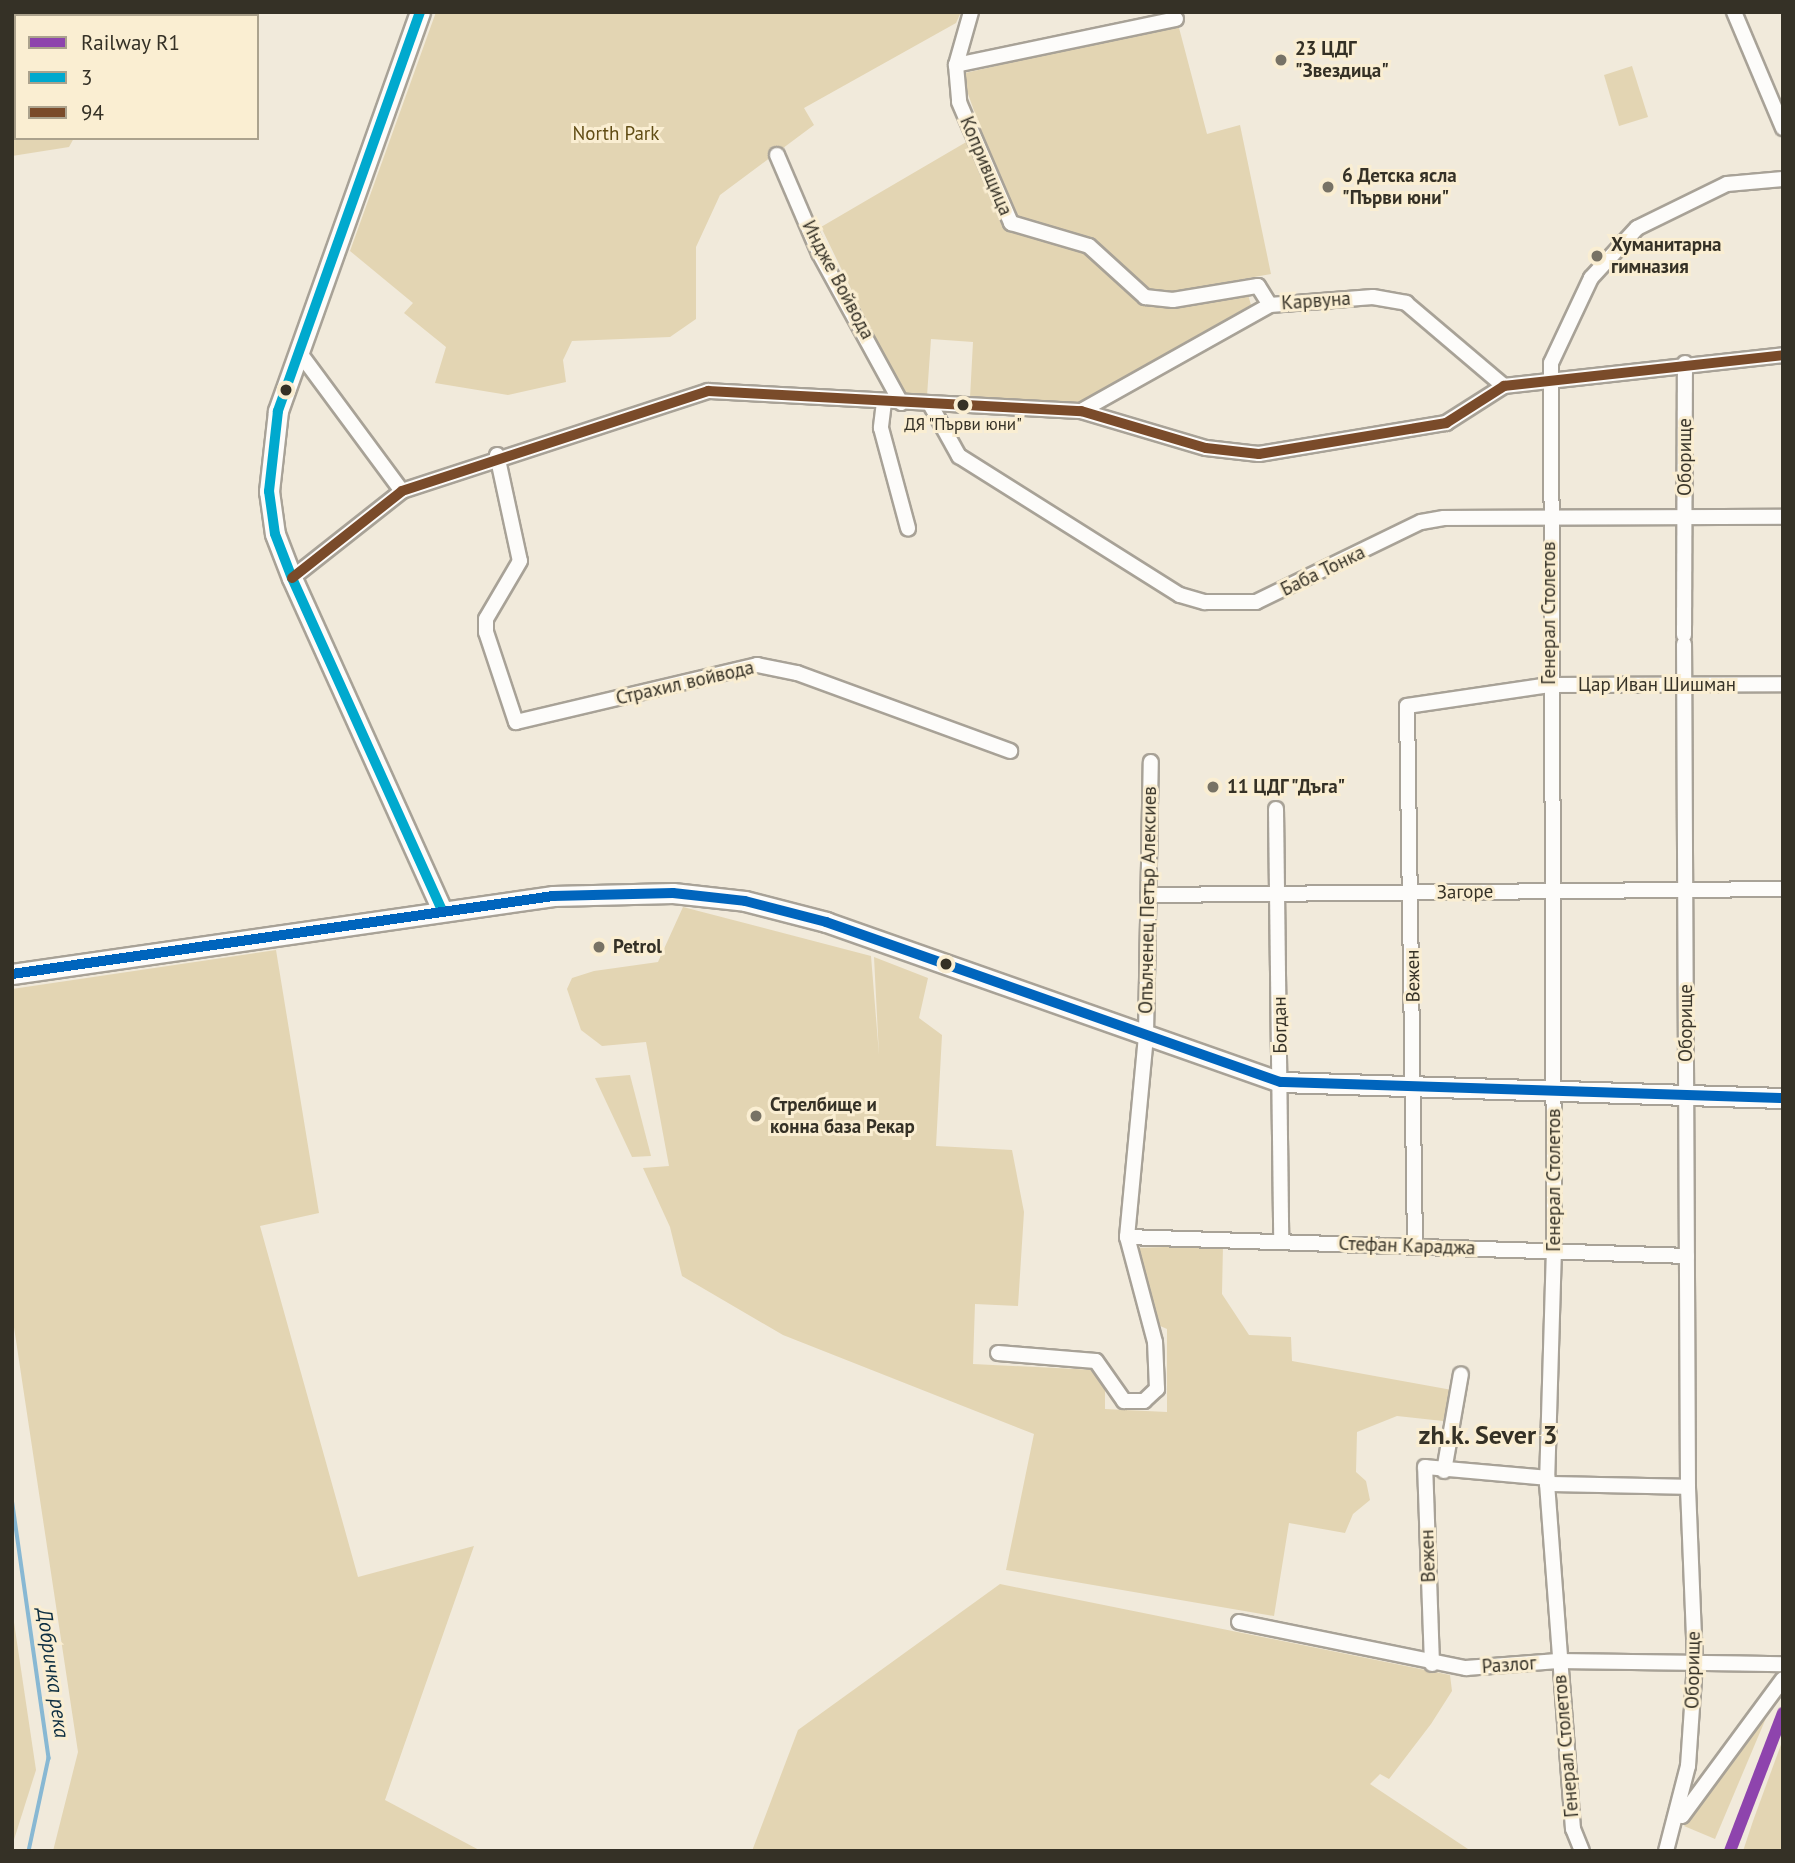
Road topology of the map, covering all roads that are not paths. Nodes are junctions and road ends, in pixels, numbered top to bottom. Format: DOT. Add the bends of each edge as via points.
graph roads {
  1 [pos="421,12"];
  2 [pos="971,12"];
  3 [pos="1734,12"];
  4 [pos="1176,19"];
  5 [pos="956,65"];
  6 [pos="1783,128"];
  7 [pos="777,155"];
  8 [pos="1783,179"];
  9 [pos="1270,305"];
  10 [pos="299,352"];
  11 [pos="1783,355"];
  12 [pos="1685,363"];
  13 [pos="1550,380"];
  14 [pos="1504,386"];
  15 [pos="884,402"];
  16 [pos="901,403"];
  17 [pos="930,404"];
  18 [pos="1081,411"];
  19 [pos="498,455"];
  20 [pos="402,491"];
  21 [pos="1783,517"];
  22 [pos="1684,518"];
  23 [pos="1550,519"];
  24 [pos="908,528"];
  25 [pos="292,578"];
  26 [pos="1783,684"];
  27 [pos="1549,685"];
  28 [pos="1684,685"];
  29 [pos="1407,706"];
  30 [pos="1010,751"];
  31 [pos="1151,762"];
  32 [pos="1276,810"];
  33 [pos="1783,888"];
  34 [pos="1551,891"];
  35 [pos="1685,891"];
  36 [pos="1412,892"];
  37 [pos="1278,894"];
  38 [pos="1148,895"];
  39 [pos="442,910"];
  40 [pos="12,974"];
  41 [pos="1146,1035"];
  42 [pos="1281,1082"];
  43 [pos="1416,1086"];
  44 [pos="1554,1091"];
  45 [pos="1686,1095"];
  46 [pos="1783,1098"];
  47 [pos="1127,1237"];
  48 [pos="1281,1241"];
  49 [pos="1415,1246"];
  50 [pos="1554,1252"];
  51 [pos="1687,1256"];
  52 [pos="998,1353"];
  53 [pos="1461,1374"];
  54 [pos="1444,1471"];
  55 [pos="1548,1481"];
  56 [pos="1688,1487"];
  57 [pos="1239,1622"];
  58 [pos="1558,1661"];
  59 [pos="1695,1662"];
  60 [pos="1432,1664"];
  61 [pos="1783,1664"];
  62 [pos="1783,1679"];
  63 [pos="1672,1836"];
  64 [pos="1582,1851"];
  65 [pos="1666,1851"];
  1 -- 10 [label="street"];
  2 -- 5 [label="street, Копривщица"];
  3 -- 6 [label="street"];
  4 -- 5 [label="street"];
  5 -- 9 [label="street, Копривщица" via="959,102 1011,223 1089,246 1145,297 1173,300 1258,286"];
  7 -- 16 [label="street, Индже Войвода" via="820,253"];
  8 -- 13 [label="street, Генерал Столетов" via="1727,184 1637,228 1574,305"];
  9 -- 14 [label="street, Карвуна" via="1400,300"];
  9 -- 18 [label="street, Карвуна"];
  10 -- 20 [label="street"];
  10 -- 25 [label="street" via="278,411 269,491 275,534"];
  11 -- 12 [label="street"];
  12 -- 13 [label="street"];
  12 -- 22 [label="street, Оборище"];
  13 -- 14 [label="street"];
  13 -- 23 [label="street, Генерал Столетов"];
  14 -- 18 [label="street" via="1446,423 1259,454 1206,448"];
  15 -- 16 [label="street"];
  15 -- 19 [label="street" via="708,391"];
  15 -- 24 [label="street" via="881,428"];
  16 -- 17 [label="street"];
  17 -- 18 [label="street"];
  17 -- 23 [label="street, Баба Тонка" via="959,456 1180,595 1205,602 1233,605 1275,596 1422,522"];
  19 -- 20 [label="street"];
  19 -- 30 [label="street, Страхил войвода" via="520,561 486,619 486,632 516,722 757,665 797,673"];
  20 -- 25 [label="street"];
  21 -- 22 [label="street, Баба Тонка"];
  22 -- 23 [label="street, Баба Тонка"];
  22 -- 28 [label="street, Оборище"];
  23 -- 27 [label="street, Генерал Столетов"];
  25 -- 39 [label="street"];
  26 -- 28 [label="street, Цар Иван Шишман"];
  27 -- 28 [label="street, Цар Иван Шишман"];
  27 -- 29 [label="street, Цар Иван Шишман"];
  27 -- 34 [label="street, Генерал Столетов"];
  28 -- 35 [label="street, Оборище"];
  29 -- 36 [label="street, Вежен"];
  31 -- 38 [label="street, Опълченец Петър Алексиев"];
  32 -- 37 [label="street, Богдан"];
  33 -- 35 [label="street, Загоре"];
  34 -- 35 [label="street, Загоре"];
  34 -- 36 [label="street, Загоре"];
  34 -- 44 [label="street, Генерал Столетов"];
  35 -- 45 [label="street, Оборище"];
  36 -- 37 [label="street, Загоре"];
  36 -- 43 [label="street, Вежен"];
  37 -- 38 [label="street, Загоре"];
  37 -- 42 [label="street, Богдан"];
  38 -- 41 [label="street, Опълченец Петър Алексиев"];
  39 -- 40 [label="street"];
  39 -- 41 [label="street" via="634,890 745,901 907,950"];
  41 -- 42 [label="street"];
  41 -- 47 [label="street, Опълченец Петър Алексиев"];
  42 -- 43 [label="street"];
  42 -- 48 [label="street, Богдан"];
  43 -- 44 [label="street"];
  43 -- 49 [label="street, Вежен"];
  44 -- 45 [label="street"];
  44 -- 50 [label="street, Генерал Столетов"];
  45 -- 46 [label="street"];
  45 -- 51 [label="street, Оборище"];
  47 -- 48 [label="street, Стефан Караджа"];
  47 -- 52 [label="street, Опълченец Петър Алексиев" via="1159,1362 1153,1397 1116,1397 1109,1371 1096,1361"];
  48 -- 49 [label="street, Стефан Караджа"];
  49 -- 50 [label="street, Стефан Караджа"];
  50 -- 51 [label="street, Стефан Караджа"];
  50 -- 55 [label="street, Генерал Столетов"];
  51 -- 56 [label="street, Оборище"];
  53 -- 54 [label="street"];
  54 -- 55 [label="street"];
  54 -- 60 [label="street, Вежен" via="1425,1467"];
  55 -- 56 [label="street"];
  55 -- 58 [label="street, Генерал Столетов"];
  56 -- 59 [label="street, Оборище"];
  57 -- 60 [label="street, Разлог"];
  58 -- 59 [label="street, Разлог"];
  58 -- 60 [label="street, Разлог"];
  58 -- 64 [label="street, Генерал Столетов" via="1573,1829"];
  59 -- 61 [label="street, Разлог"];
  59 -- 63 [label="street, Оборище" via="1688,1766"];
  62 -- 63 [label="street" via="1699,1786"];
  63 -- 65 [label="street, Оборище"];
}
